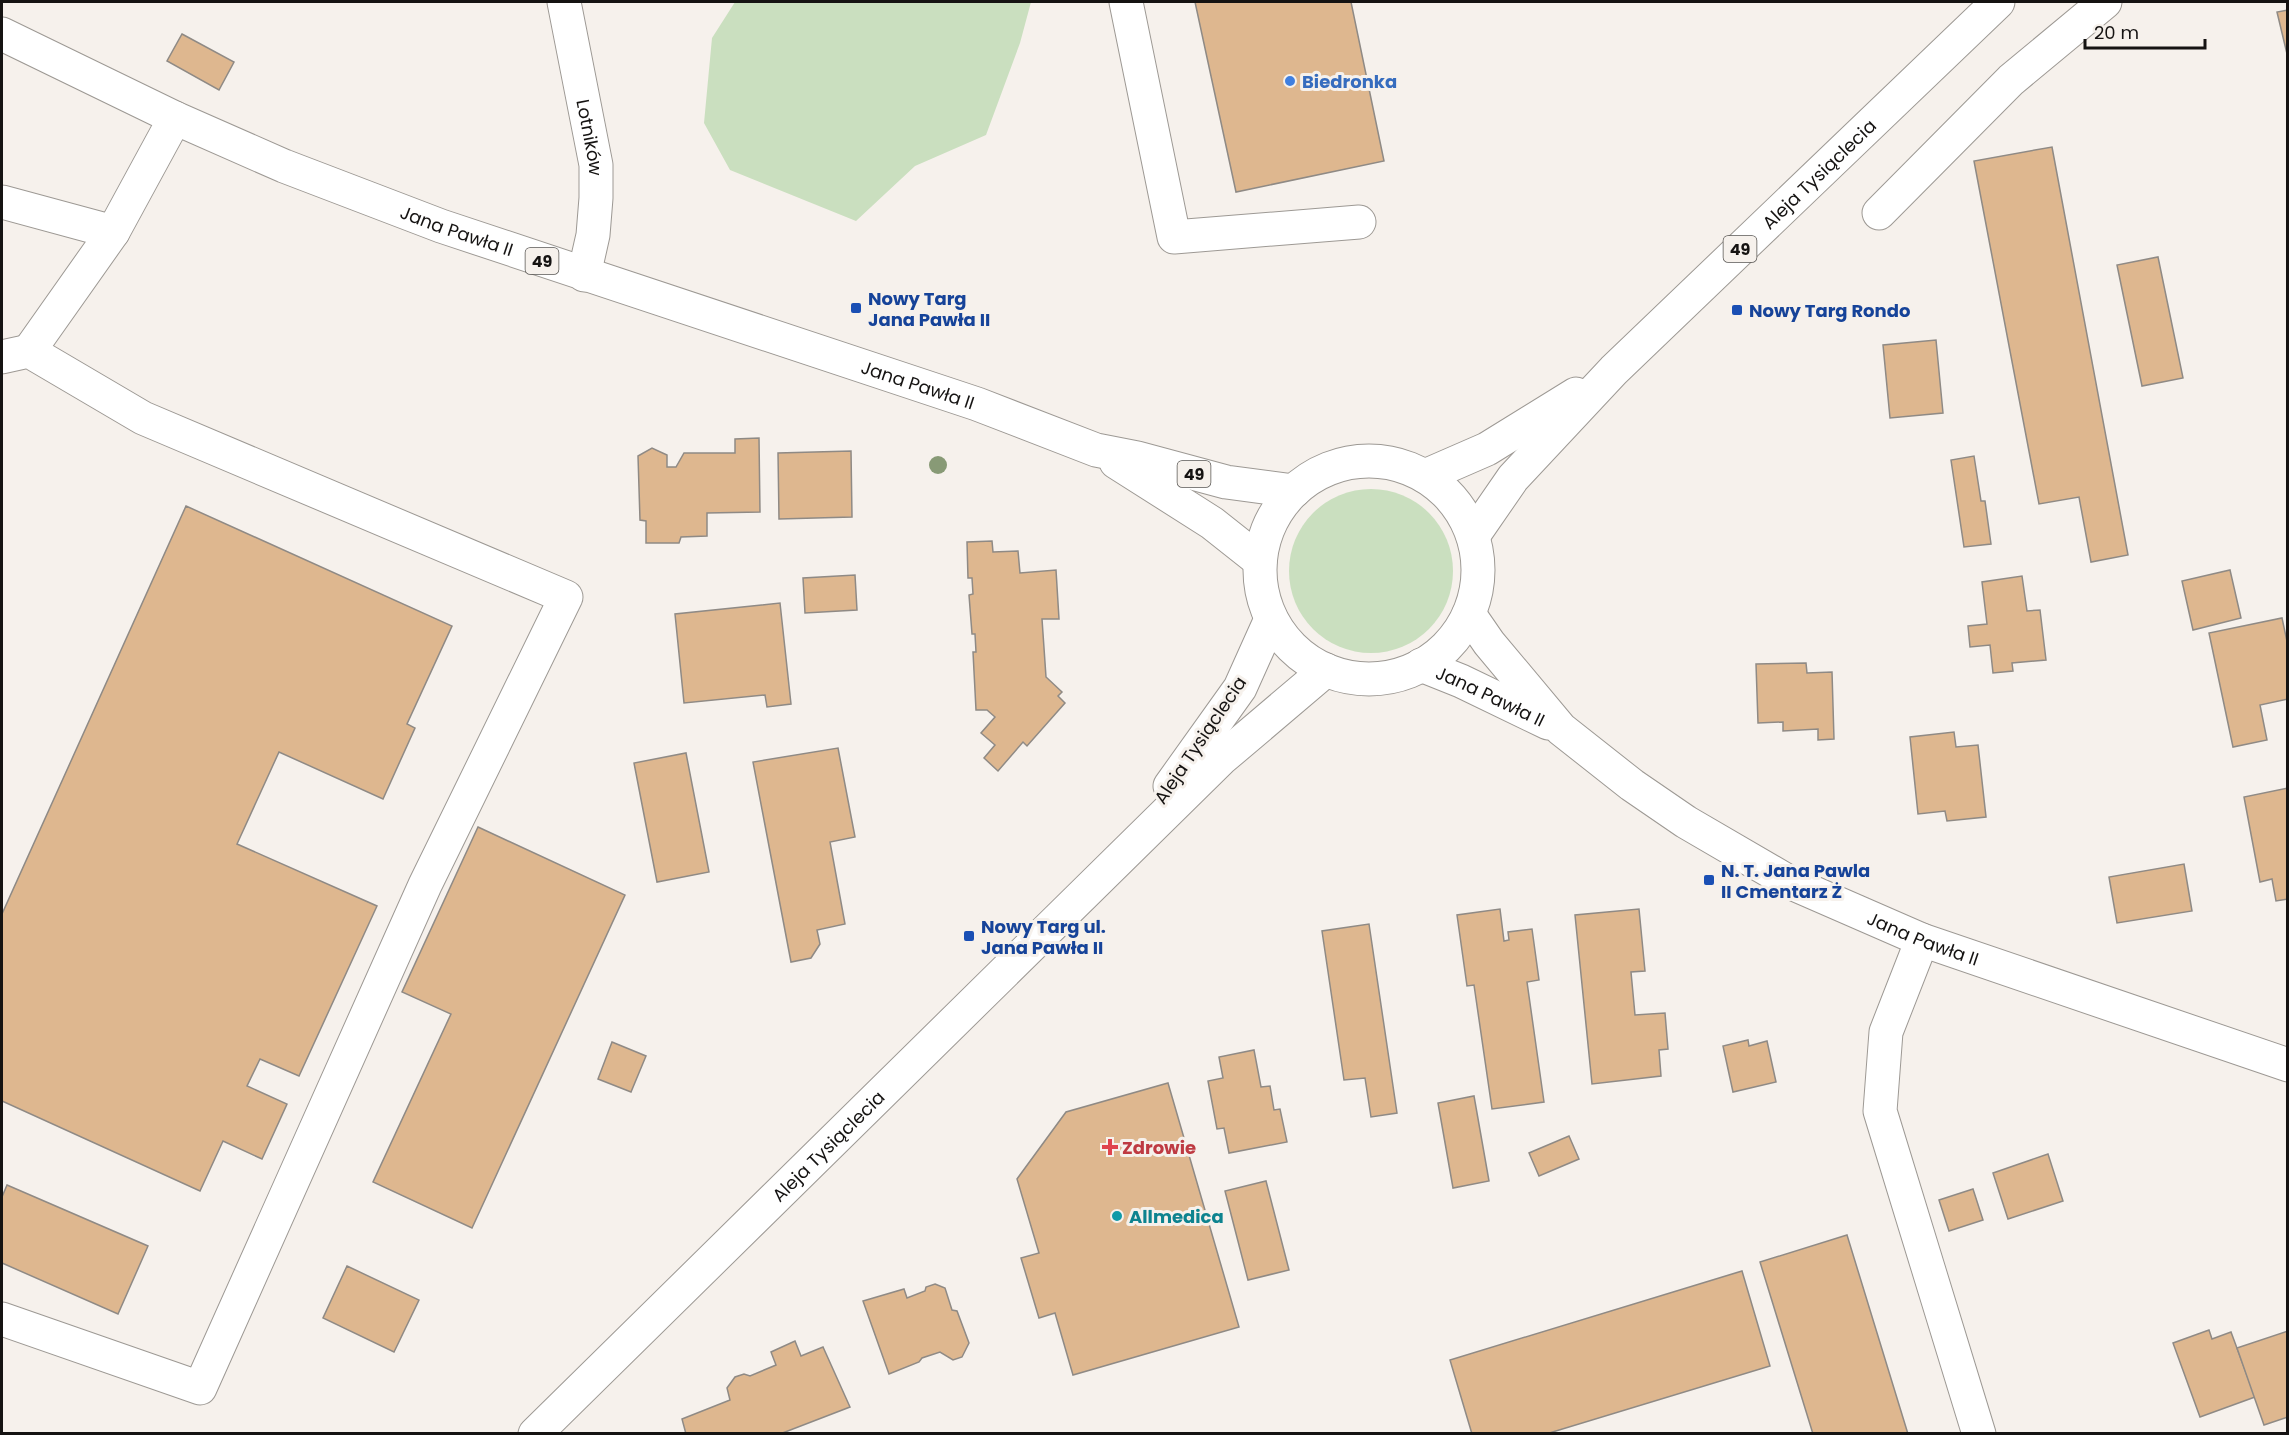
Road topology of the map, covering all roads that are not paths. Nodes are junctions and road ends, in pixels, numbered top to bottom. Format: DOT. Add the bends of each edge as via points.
graph roads {
  1 [pos="564,2"];
  2 [pos="1126,2"];
  3 [pos="1998,2"];
  4 [pos="2105,2"];
  5 [pos="2,34"];
  6 [pos="175,118"];
  7 [pos="2,202"];
  8 [pos="1879,213"];
  9 [pos="1359,222"];
  10 [pos="113,232"];
  11 [pos="584,275"];
  12 [pos="15,354"];
  13 [pos="1614,370"];
  14 [pos="1096,450"];
  15 [pos="1425,476"];
  16 [pos="1294,491"];
  17 [pos="1473,536"];
  18 [pos="1260,561"];
  19 [pos="1469,614"];
  20 [pos="1271,619"];
  21 [pos="1421,665"];
  22 [pos="1326,670"];
  23 [pos="1561,729"];
  24 [pos="1120,856"];
  25 [pos="1922,940"];
  26 [pos="2288,1065"];
  27 [pos="2,1319"];
  28 [pos="535,1434"];
  29 [pos="1979,1434"];
  1 -- 11 [label="main road, Lotników" via="596,165 593,235"];
  2 -- 9 [label="main road" via="1174,237"];
  3 -- 13 [label="main road, Aleja Tysiąclecia / 49"];
  4 -- 8 [label="main road" via="2011,80"];
  5 -- 6 [label="main road, Jana Pawła II / 49"];
  6 -- 10 [label="main road"];
  6 -- 11 [label="main road, Jana Pawła II / 49" via="295,170"];
  7 -- 10 [label="main road"];
  10 -- 12 [label="main road"];
  11 -- 14 [label="main road, Jana Pawła II / 49" via="977,404"];
  12 -- 27 [label="main road" via="143,418 566,597 425,885 200,1388"];
  13 -- 15 [label="main road, Aleja Tysiąclecia / 49" via="1487,449"];
  13 -- 17 [label="main road, Aleja Tysiąclecia / 49" via="1513,478"];
  14 -- 16 [label="main road, Jana Pawła II / 49" via="1226,482"];
  14 -- 18 [label="main road, Jana Pawła II / 49" via="1212,523"];
  15 -- 16 [label="main road" via="1392,463 1357,461 1323,471"];
  15 -- 17 [label="main road" via="1455,501"];
  16 -- 18 [label="main road" via="1274,515"];
  17 -- 19 [label="main road" via="1478,568"];
  18 -- 20 [label="main road" via="1261,591"];
  19 -- 21 [label="main road" via="1449,644"];
  19 -- 23 [label="main road, Jana Pawła II"];
  20 -- 22 [label="main road" via="1288,644"];
  20 -- 24 [label="main road, Aleja Tysiąclecia" via="1240,688"];
  21 -- 22 [label="main road" via="1384,678 1344,676"];
  21 -- 23 [label="main road, Jana Pawła II"];
  22 -- 24 [label="main road, Aleja Tysiąclecia" via="1221,759"];
  23 -- 25 [label="main road, Jana Pawła II" via="1632,785 1737,852 1789,882"];
  24 -- 28 [label="main road, Aleja Tysiąclecia"];
  25 -- 26 [label="main road, Jana Pawła II"];
  25 -- 29 [label="main road" via="1886,1032 1880,1112"];
}
